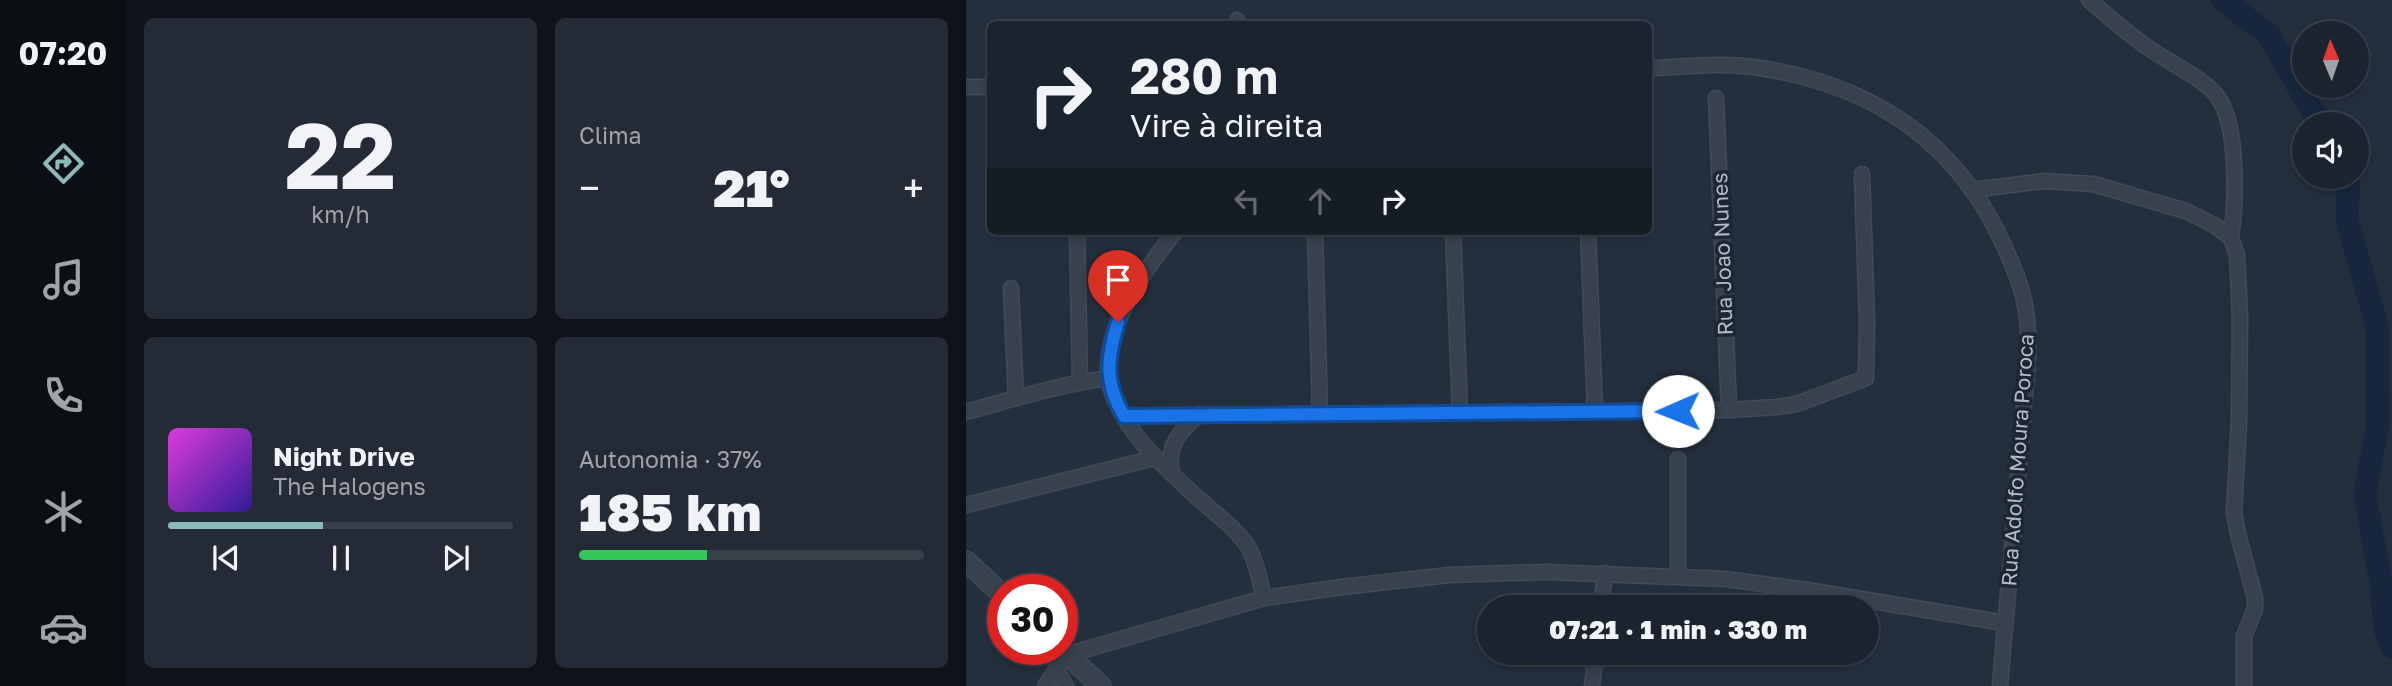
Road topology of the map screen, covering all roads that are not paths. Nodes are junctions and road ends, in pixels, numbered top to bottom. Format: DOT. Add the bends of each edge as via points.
graph roads {
  1 [pos="2089,0"];
  2 [pos="1652,68"];
  3 [pos="966,87"];
  4 [pos="987,87"];
  5 [pos="1716,99"];
  6 [pos="1862,174"];
  7 [pos="1972,190"];
  8 [pos="1077,235"];
  9 [pos="1173,235"];
  10 [pos="1315,235"];
  11 [pos="1453,235"];
  12 [pos="1588,235"];
  13 [pos="2231,238"];
  14 [pos="1011,288"];
  15 [pos="1109,379"];
  16 [pos="1080,382"];
  17 [pos="1016,398"];
  18 [pos="1729,410"];
  19 [pos="1595,411"];
  20 [pos="966,412"];
  21 [pos="1460,413"];
  22 [pos="1199,414"];
  23 [pos="1320,414"];
  24 [pos="1124,416"];
  25 [pos="1154,458"];
  26 [pos="1678,459"];
  27 [pos="1172,474"];
  28 [pos="966,505"];
  29 [pos="968,567"];
  30 [pos="1605,573"];
  31 [pos="1678,575"];
  32 [pos="987,582"];
  33 [pos="1602,595"];
  34 [pos="1264,598"];
  35 [pos="2006,623"];
  36 [pos="1078,653"];
  37 [pos="1057,665"];
  38 [pos="1062,665"];
  39 [pos="1071,665"];
  40 [pos="1595,665"];
  41 [pos="1045,686"];
  42 [pos="1066,686"];
  43 [pos="1101,686"];
  44 [pos="1592,686"];
  45 [pos="2000,686"];
  46 [pos="2244,686"];
  1 -- 13 [label="street" via="2145,46 2217,95 2230,131 2234,181"];
  2 -- 7 [label="street, Rua Adolfo Moura Poroca" via="1758,67 1833,87 1901,118 1948,158"];
  3 -- 4 [label="street"];
  5 -- 18 [label="street, Rua Joao Nunes"];
  6 -- 18 [label="street" via="1866,378 1797,404"];
  7 -- 13 [label="street" via="2044,181 2093,184 2186,211"];
  7 -- 35 [label="street, Rua Adolfo Moura Poroca" via="2006,248 2024,296 2027,325"];
  8 -- 16 [label="street"];
  9 -- 15 [label="street" via="1129,296 1112,342"];
  10 -- 23 [label="street"];
  11 -- 21 [label="street"];
  12 -- 19 [label="street"];
  13 -- 46 [label="street" via="2237,255 2240,316 2234,512 2255,598 2244,636"];
  14 -- 17 [label="street"];
  15 -- 16 [label="street"];
  15 -- 24 [label="street"];
  16 -- 17 [label="street"];
  17 -- 20 [label="street"];
  18 -- 19 [label="street"];
  19 -- 21 [label="street"];
  21 -- 23 [label="street"];
  22 -- 23 [label="street"];
  22 -- 24 [label="street"];
  22 -- 27 [label="street" via="1172,446"];
  24 -- 25 [label="street"];
  25 -- 27 [label="street"];
  25 -- 28 [label="street"];
  26 -- 31 [label="street"];
  27 -- 34 [label="street" via="1248,547"];
  29 -- 32 [label="street"];
  30 -- 31 [label="street"];
  30 -- 33 [label="street"];
  30 -- 34 [label="street" via="1449,575"];
  31 -- 35 [label="street" via="1807,590"];
  34 -- 36 [label="street"];
  35 -- 45 [label="street, Rua Adolfo Moura Poroca"];
  37 -- 41 [label="street"];
  38 -- 42 [label="street"];
  39 -- 43 [label="street"];
  40 -- 44 [label="street"];
}
